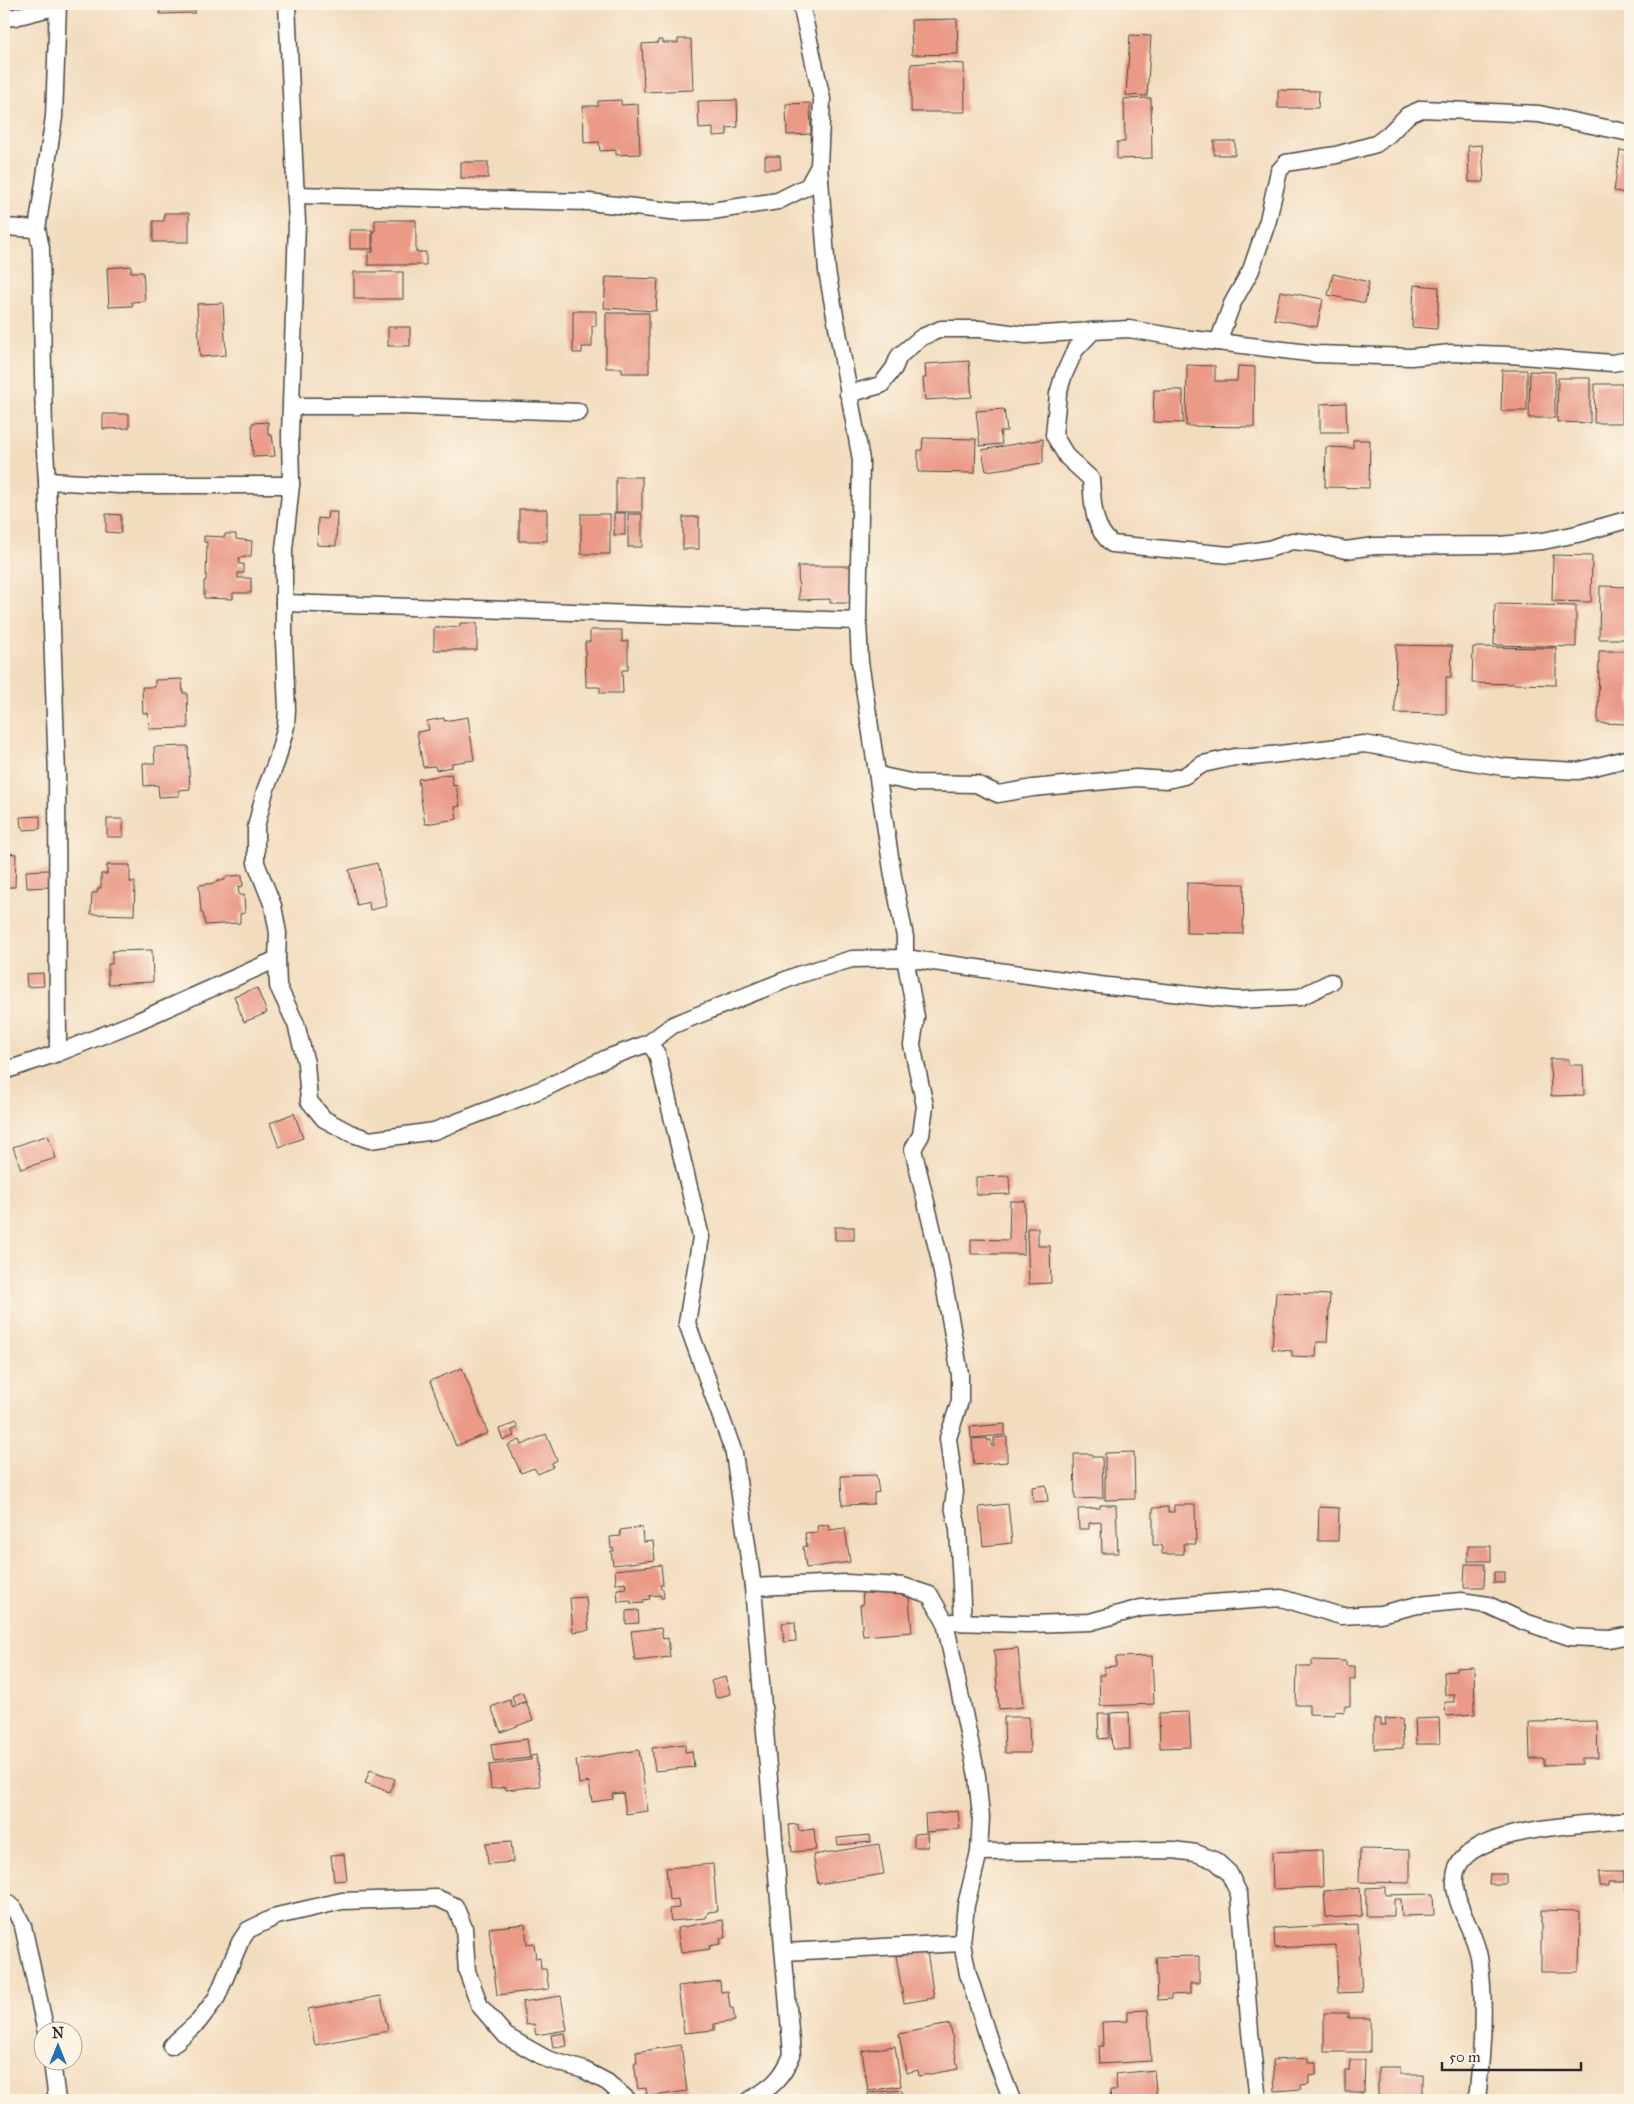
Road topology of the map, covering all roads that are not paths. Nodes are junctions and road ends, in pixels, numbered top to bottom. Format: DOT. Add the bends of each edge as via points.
graph roads {
  1 [pos="287,4"];
  2 [pos="801,4"];
  3 [pos="58,5"];
  4 [pos="4,18"];
  5 [pos="1630,133"];
  6 [pos="819,166"];
  7 [pos="296,195"];
  8 [pos="4,227"];
  9 [pos="37,229"];
  10 [pos="1093,331"];
  11 [pos="1218,342"];
  12 [pos="1630,360"];
  13 [pos="848,394"];
  14 [pos="292,406"];
  15 [pos="579,412"];
  16 [pos="47,481"];
  17 [pos="291,485"];
  18 [pos="1630,519"];
  19 [pos="284,603"];
  20 [pos="858,621"];
  21 [pos="1630,758"];
  22 [pos="878,775"];
  23 [pos="906,958"];
  24 [pos="277,959"];
  25 [pos="1331,982"];
  26 [pos="649,1044"];
  27 [pos="58,1053"];
  28 [pos="4,1071"];
  29 [pos="752,1586"];
  30 [pos="945,1622"];
  31 [pos="963,1622"];
  32 [pos="1630,1635"];
  33 [pos="1630,1820"];
  34 [pos="979,1852"];
  35 [pos="4,1900"];
  36 [pos="962,1942"];
  37 [pos="784,1952"];
  38 [pos="44,2022"];
  39 [pos="171,2046"];
  40 [pos="53,2072"];
  41 [pos="57,2100"];
  42 [pos="628,2100"];
  43 [pos="750,2100"];
  44 [pos="1012,2100"];
  45 [pos="1258,2100"];
  46 [pos="1478,2100"];
  1 -- 7 [label="street"];
  2 -- 6 [label="street" via="822,99"];
  3 -- 4 [label="street"];
  3 -- 9 [label="street" via="54,117"];
  5 -- 11 [label="street" via="1539,114 1422,109 1408,115 1376,144 1336,155 1286,163 1279,171 1268,220 1251,270 1232,304"];
  6 -- 7 [label="street" via="808,186 778,201 712,212 680,212 589,202"];
  6 -- 13 [label="street" via="826,271"];
  7 -- 14 [label="street"];
  8 -- 9 [label="street"];
  9 -- 16 [label="street" via="41,248"];
  10 -- 11 [label="street" via="1129,329"];
  10 -- 13 [label="street" via="1026,335 980,329 940,329 922,337 899,356 881,385"];
  10 -- 18 [label="street" via="1075,350 1063,377 1054,435 1067,456 1091,479 1094,514 1101,535 1112,544 1230,555 1269,549 1292,540 1346,550 1374,546 1500,545 1542,541"];
  11 -- 12 [label="street" via="1316,354 1411,356 1451,352 1612,363"];
  13 -- 20 [label="street" via="861,460"];
  14 -- 15 [label="street"];
  14 -- 17 [label="street"];
  16 -- 17 [label="street" via="119,485"];
  16 -- 27 [label="street" via="57,774"];
  17 -- 19 [label="street" via="284,549"];
  19 -- 20 [label="street"];
  19 -- 24 [label="street" via="286,726 256,827 256,863 273,906 278,933"];
  20 -- 22 [label="street" via="860,662"];
  21 -- 22 [label="street" via="1578,770 1503,766 1364,744 1235,757 1202,764 1184,776 1167,780 1136,778 998,794 976,784 915,783"];
  22 -- 23 [label="street" via="906,937"];
  23 -- 25 [label="street" via="1236,1000 1300,997"];
  23 -- 26 [label="street" via="852,959 798,975 673,1025"];
  23 -- 31 [label="street" via="916,1017 912,1045 924,1106 920,1135 913,1149 939,1256 960,1374 960,1401 948,1438 955,1492 953,1506 958,1529"];
  24 -- 26 [label="street" via="278,986 296,1024 306,1063 309,1101 324,1119 370,1140 434,1130 545,1088 607,1058"];
  24 -- 27 [label="street"];
  26 -- 29 [label="street" via="657,1054 701,1237 687,1323 734,1453"];
  27 -- 28 [label="street"];
  29 -- 30 [label="street" via="846,1583 903,1586 930,1595"];
  29 -- 37 [label="street"];
  30 -- 31 [label="street"];
  30 -- 34 [label="street" via="977,1776 981,1817"];
  31 -- 32 [label="street" via="1090,1622 1141,1608 1282,1598 1341,1616 1380,1614 1418,1605 1461,1601 1488,1605 1570,1637 1609,1639"];
  33 -- 46 [label="street" via="1525,1831 1484,1843 1463,1857 1454,1877 1459,1904 1479,1955 1483,2000"];
  34 -- 36 [label="street" via="966,1905"];
  34 -- 45 [label="street" via="1173,1850 1196,1853 1216,1861 1229,1873 1239,1894"];
  35 -- 38 [label="street" via="15,1910 23,1926"];
  36 -- 37 [label="street"];
  36 -- 44 [label="street" via="968,1974"];
  37 -- 43 [label="street" via="792,2055 784,2074 765,2092"];
  39 -- 42 [label="street" via="199,2021 217,1996 248,1930 277,1916 342,1901 437,1898 455,1906 464,1928 468,1971 480,2006 506,2036 547,2059 584,2070 607,2082"];
  40 -- 41 [label="street"];
}
